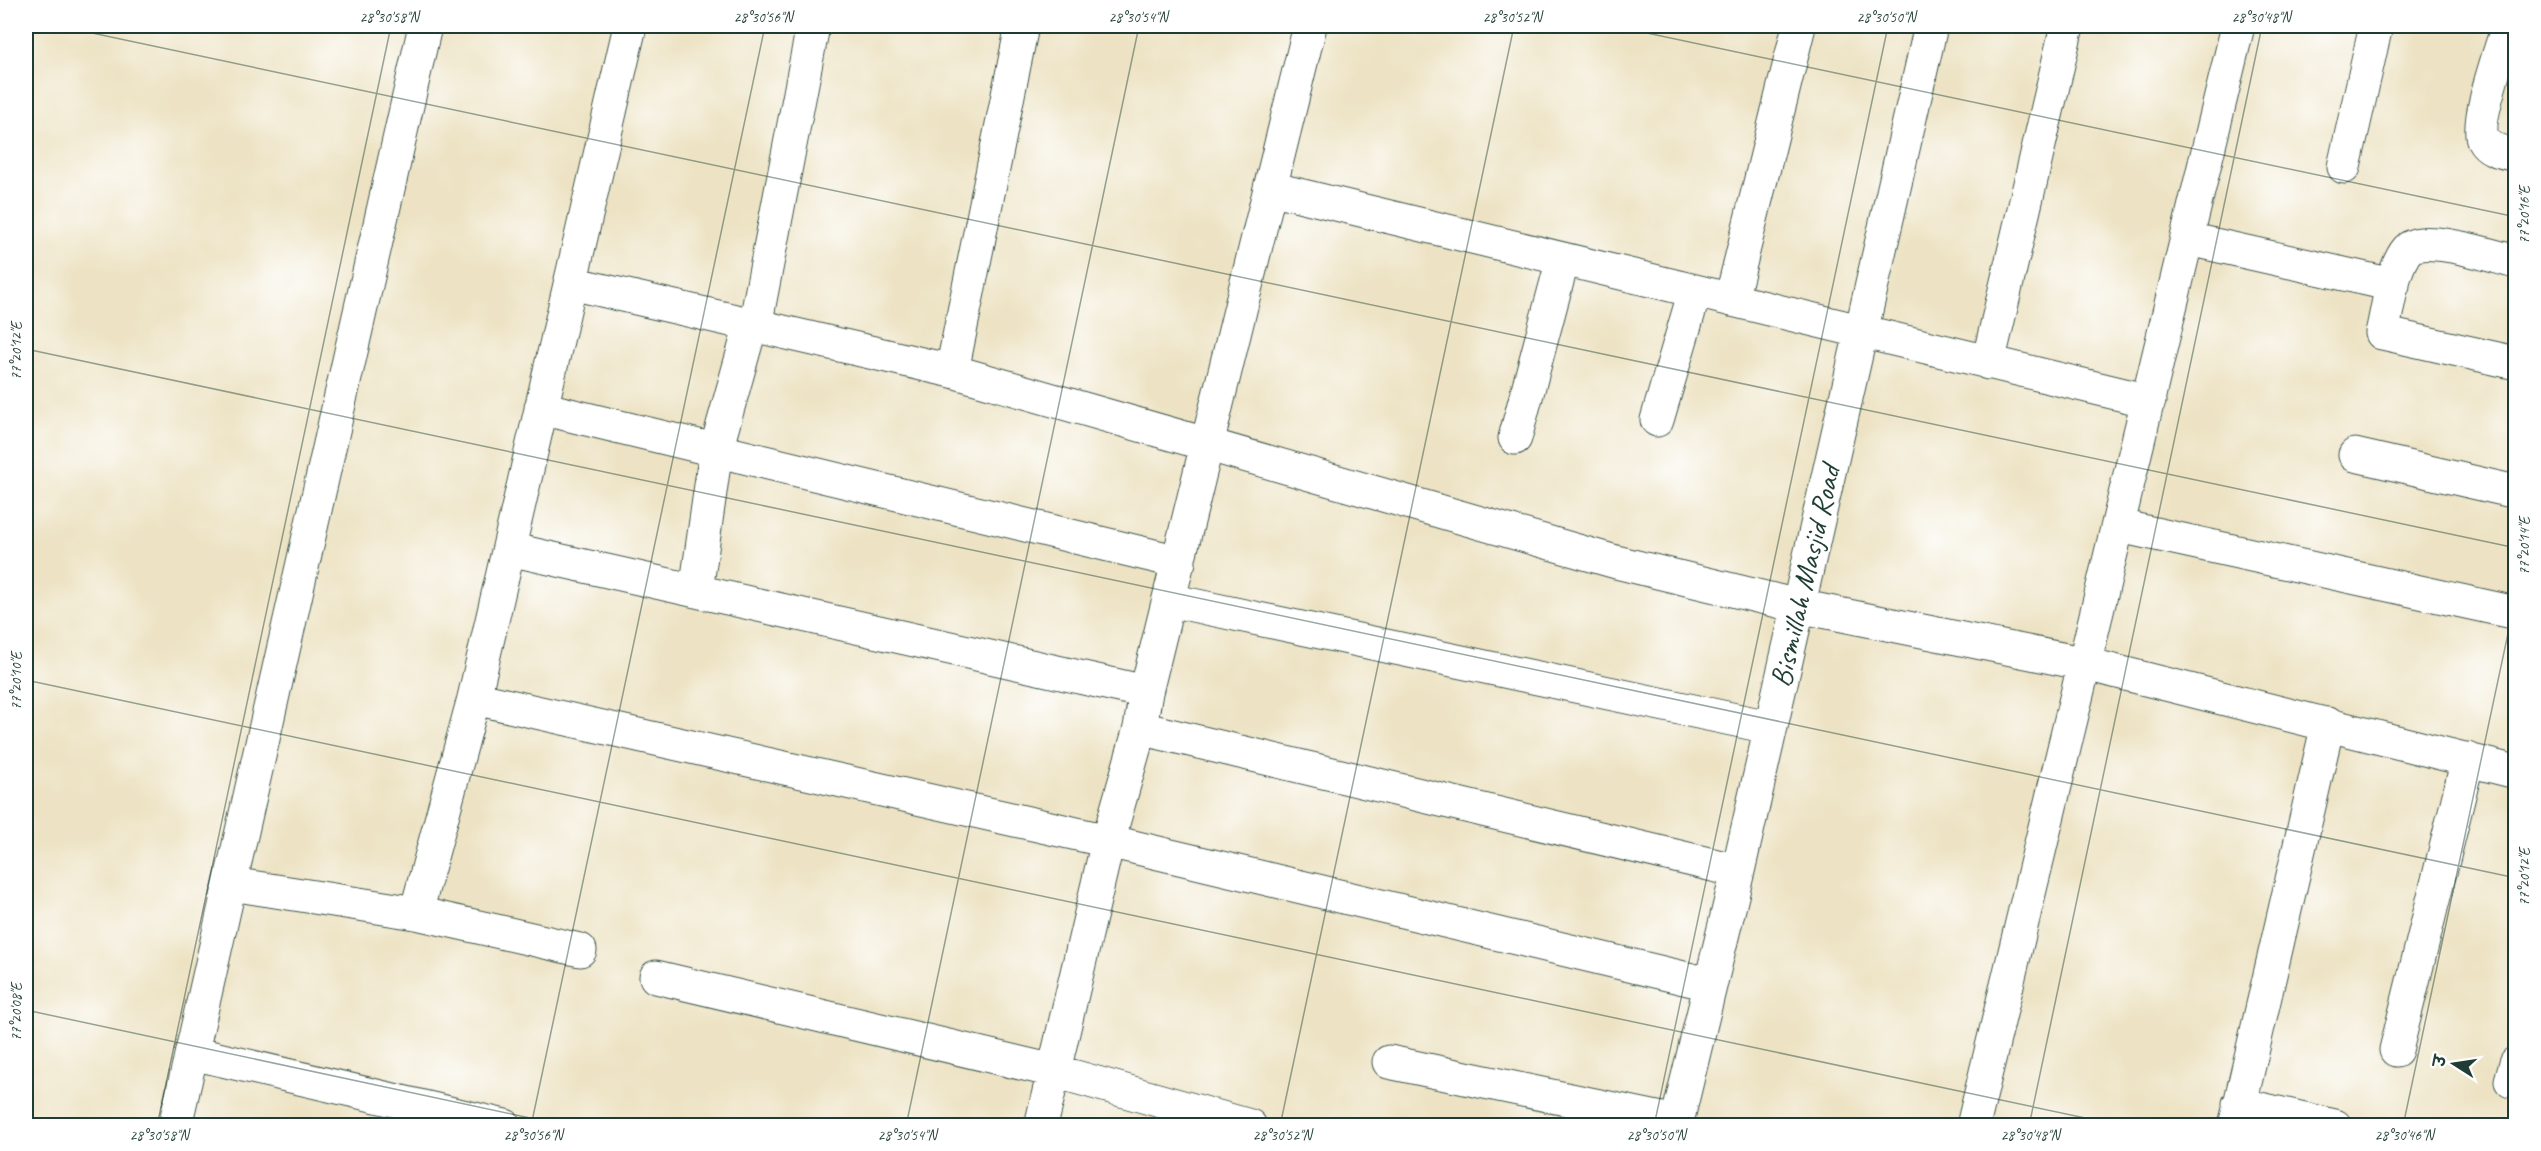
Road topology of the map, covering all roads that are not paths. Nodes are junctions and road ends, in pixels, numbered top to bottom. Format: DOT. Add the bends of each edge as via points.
graph roads {
  1 [pos="425,26"];
  2 [pos="630,26"];
  3 [pos="813,26"];
  4 [pos="1022,26"];
  5 [pos="1310,26"];
  6 [pos="1798,26"];
  7 [pos="1931,26"];
  8 [pos="2067,26"];
  9 [pos="2238,26"];
  10 [pos="2376,26"];
  11 [pos="2508,26"];
  12 [pos="2516,155"];
  13 [pos="2344,167"];
  14 [pos="1270,188"];
  15 [pos="2188,239"];
  16 [pos="1563,259"];
  17 [pos="2516,262"];
  18 [pos="571,283"];
  19 [pos="2393,285"];
  20 [pos="1695,291"];
  21 [pos="1731,300"];
  22 [pos="753,326"];
  23 [pos="1861,331"];
  24 [pos="1988,363"];
  25 [pos="2516,363"];
  26 [pos="952,371"];
  27 [pos="2149,401"];
  28 [pos="541,408"];
  29 [pos="1657,420"];
  30 [pos="1515,438"];
  31 [pos="1207,444"];
  32 [pos="716,450"];
  33 [pos="2355,455"];
  34 [pos="2516,492"];
  35 [pos="2119,526"];
  36 [pos="509,549"];
  37 [pos="1179,562"];
  38 [pos="696,591"];
  39 [pos="1170,600"];
  40 [pos="1797,606"];
  41 [pos="2516,613"];
  42 [pos="2086,664"];
  43 [pos="1146,692"];
  44 [pos="474,698"];
  45 [pos="2328,724"];
  46 [pos="1769,727"];
  47 [pos="1140,728"];
  48 [pos="2468,759"];
  49 [pos="2516,772"];
  50 [pos="1108,841"];
  51 [pos="1738,871"];
  52 [pos="231,884"];
  53 [pos="416,913"];
  54 [pos="580,950"];
  55 [pos="656,977"];
  56 [pos="1709,984"];
  57 [pos="2396,1050"];
  58 [pos="192,1053"];
  59 [pos="1389,1062"];
  60 [pos="1054,1071"];
  61 [pos="2237,1115"];
  62 [pos="1676,1124"];
  63 [pos="175,1125"];
  64 [pos="505,1125"];
  65 [pos="1041,1125"];
  66 [pos="1250,1125"];
  67 [pos="1973,1125"];
  68 [pos="2335,1125"];
  1 -- 52 [label="street"];
  2 -- 18 [label="street"];
  3 -- 22 [label="street"];
  4 -- 26 [label="street"];
  5 -- 14 [label="street"];
  6 -- 21 [label="street"];
  7 -- 23 [label="street, Bismillah Masjid Road"];
  8 -- 24 [label="street"];
  9 -- 15 [label="street"];
  10 -- 13 [label="street"];
  11 -- 12 [label="street" via="2481,122 2483,139 2493,149"];
  14 -- 16 [label="street"];
  14 -- 31 [label="street"];
  15 -- 19 [label="street"];
  15 -- 27 [label="street"];
  16 -- 20 [label="street"];
  16 -- 30 [label="street"];
  17 -- 19 [label="street" via="2455,247 2418,244 2409,248"];
  18 -- 22 [label="street"];
  18 -- 28 [label="street"];
  19 -- 25 [label="street" via="2382,333"];
  20 -- 21 [label="street"];
  20 -- 29 [label="street"];
  21 -- 23 [label="street"];
  22 -- 26 [label="street"];
  22 -- 32 [label="street"];
  23 -- 24 [label="street"];
  23 -- 40 [label="street, Bismillah Masjid Road"];
  24 -- 27 [label="street"];
  26 -- 31 [label="street"];
  27 -- 35 [label="street"];
  28 -- 32 [label="street"];
  28 -- 36 [label="street"];
  31 -- 37 [label="street"];
  31 -- 40 [label="street" via="1616,562"];
  32 -- 37 [label="street"];
  32 -- 38 [label="street"];
  33 -- 34 [label="street"];
  35 -- 41 [label="street"];
  35 -- 42 [label="street"];
  36 -- 38 [label="street"];
  36 -- 44 [label="street"];
  37 -- 39 [label="street"];
  38 -- 43 [label="street"];
  39 -- 43 [label="street"];
  39 -- 46 [label="street"];
  40 -- 42 [label="street"];
  40 -- 46 [label="street, Bismillah Masjid Road"];
  42 -- 45 [label="street"];
  42 -- 67 [label="street"];
  43 -- 47 [label="street"];
  44 -- 50 [label="street"];
  44 -- 53 [label="street"];
  45 -- 48 [label="street"];
  45 -- 61 [label="street"];
  46 -- 51 [label="street, Bismillah Masjid Road"];
  47 -- 50 [label="street"];
  47 -- 51 [label="street"];
  48 -- 49 [label="street"];
  48 -- 57 [label="street"];
  50 -- 56 [label="street"];
  50 -- 60 [label="street"];
  51 -- 56 [label="street, Bismillah Masjid Road"];
  52 -- 53 [label="street"];
  52 -- 58 [label="street"];
  53 -- 54 [label="street"];
  55 -- 60 [label="street"];
  56 -- 62 [label="street, Bismillah Masjid Road"];
  58 -- 63 [label="street"];
  58 -- 64 [label="street"];
  59 -- 62 [label="street"];
  60 -- 65 [label="street"];
  60 -- 66 [label="street"];
  61 -- 68 [label="street"];
}
